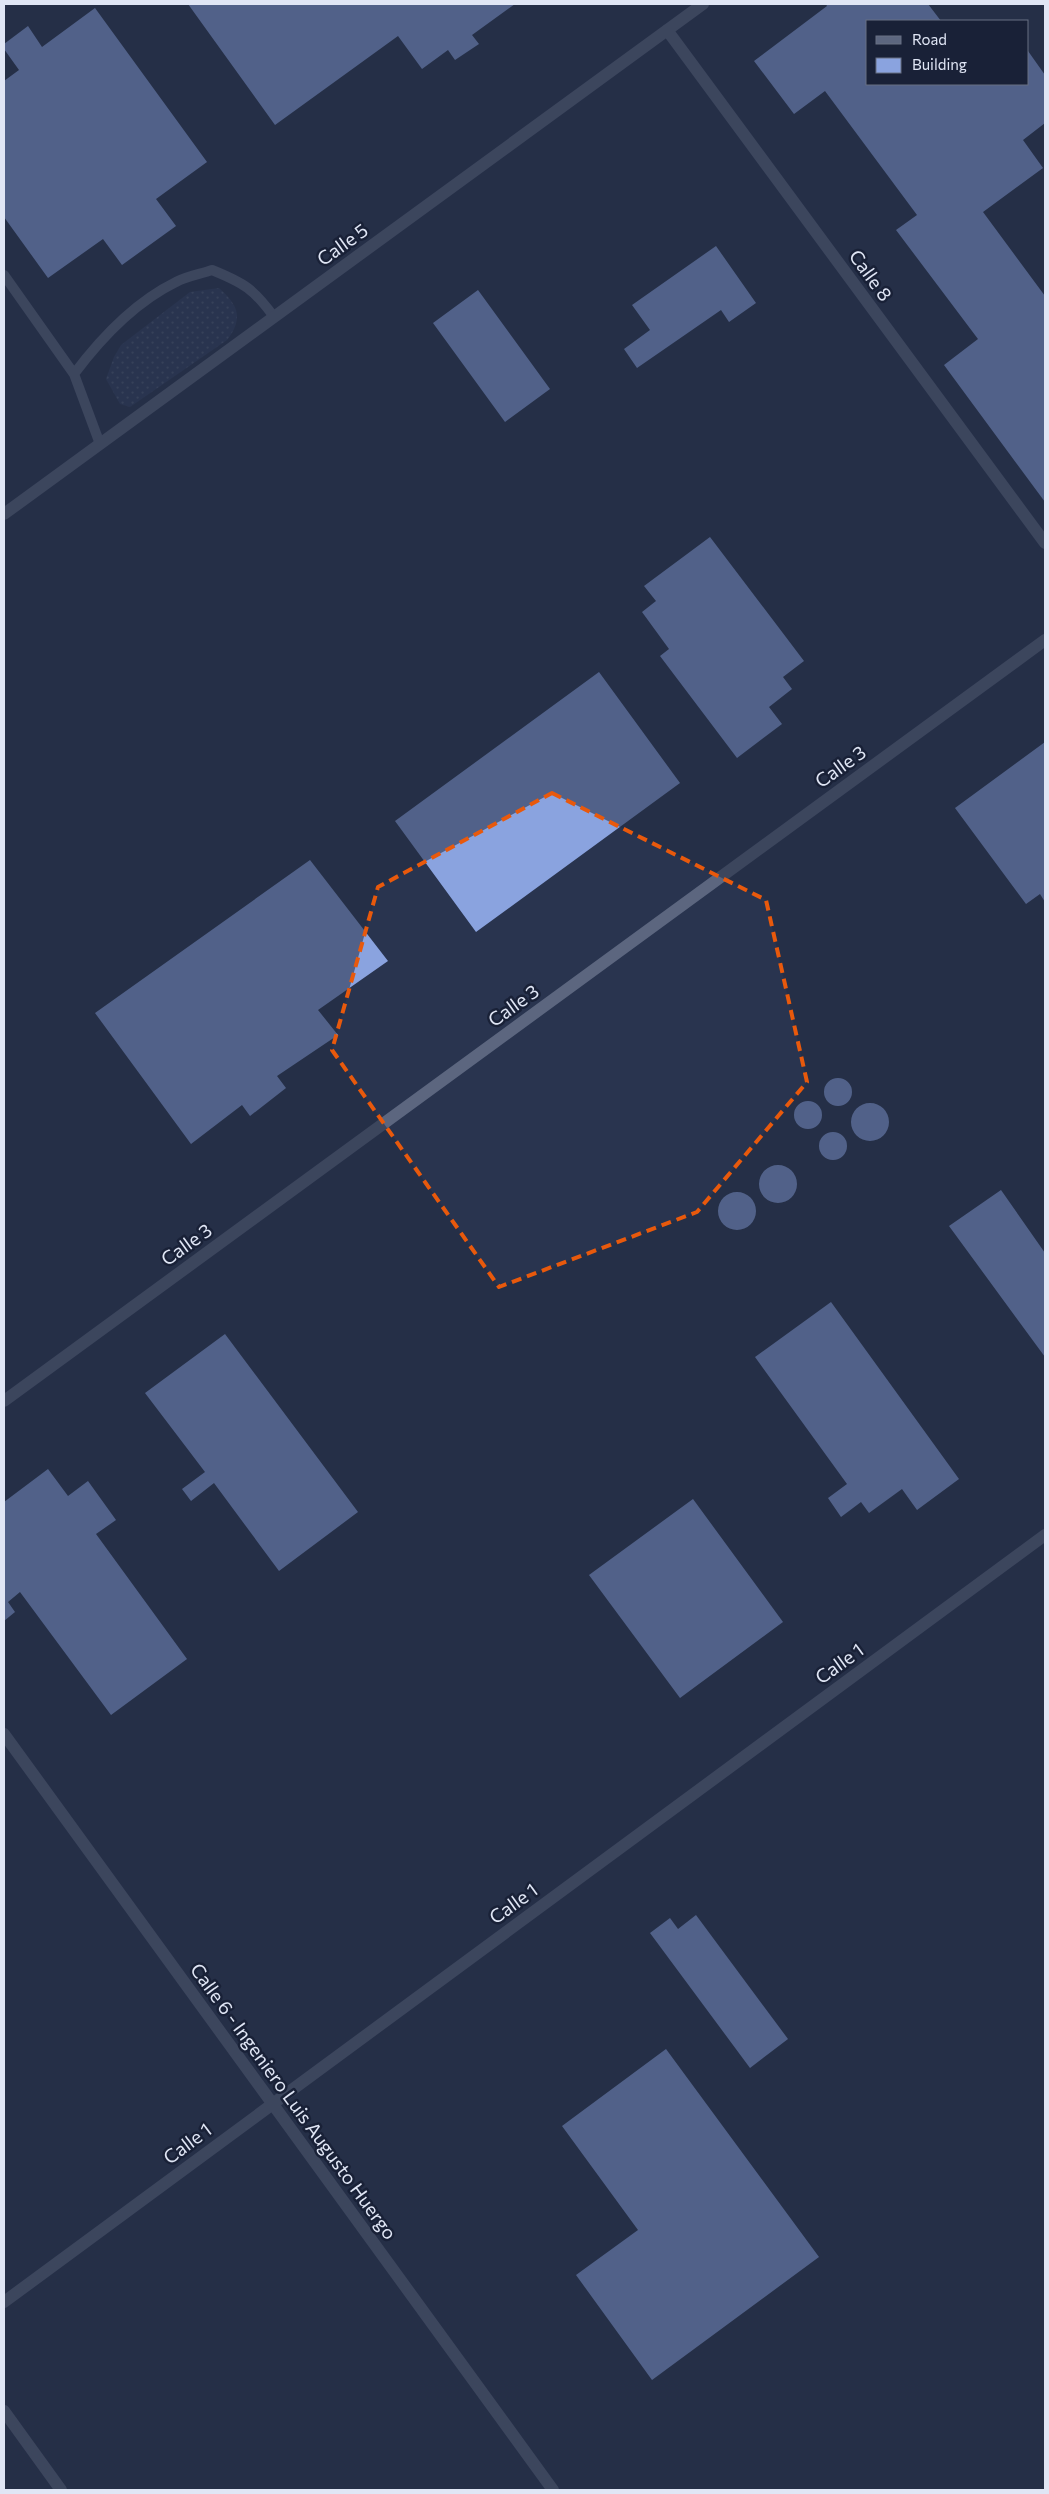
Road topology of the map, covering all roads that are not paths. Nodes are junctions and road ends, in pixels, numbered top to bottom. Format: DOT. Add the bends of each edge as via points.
graph roads {
  1 [pos="703,4"];
  2 [pos="667,30"];
  3 [pos="4,275"];
  4 [pos="274,317"];
  5 [pos="74,374"];
  6 [pos="100,444"];
  7 [pos="4,514"];
  8 [pos="1045,542"];
  9 [pos="1045,640"];
  10 [pos="4,1401"];
  11 [pos="1045,1536"];
  12 [pos="4,1734"];
  13 [pos="272,2103"];
  14 [pos="4,2302"];
  15 [pos="4,2411"];
  16 [pos="61,2490"];
  17 [pos="553,2490"];
  1 -- 2 [label="street, Calle 5"];
  2 -- 4 [label="street, Calle 5"];
  2 -- 8 [label="street, Calle 8"];
  3 -- 5 [label="lane"];
  4 -- 5 [label="lane" via="259,296 241,282 212,270 176,281 143,304 98,342"];
  4 -- 6 [label="street, Calle 5"];
  5 -- 6 [label="lane"];
  6 -- 7 [label="street, Calle 5"];
  9 -- 10 [label="street, Calle 3"];
  11 -- 13 [label="street, Calle 1"];
  12 -- 13 [label="street, Calle 6 - Ingeniero Luis Augusto Huergo"];
  13 -- 14 [label="street, Calle 1"];
  13 -- 17 [label="street, Calle 6 - Ingeniero Luis Augusto Huergo"];
  15 -- 16 [label="street"];
}
